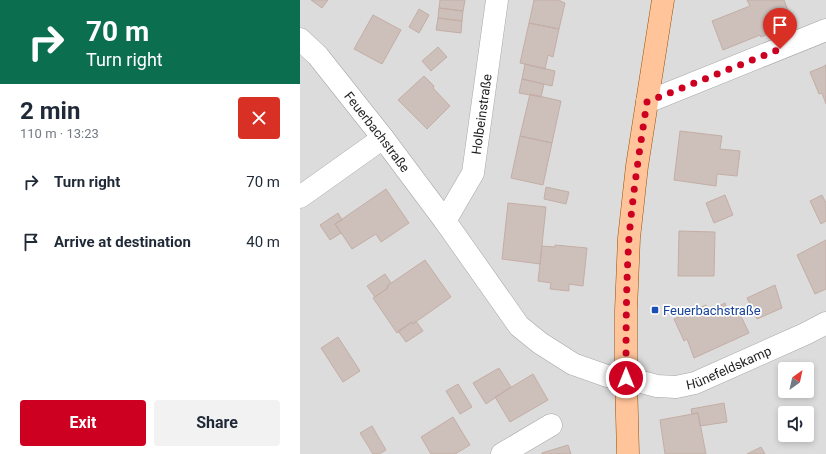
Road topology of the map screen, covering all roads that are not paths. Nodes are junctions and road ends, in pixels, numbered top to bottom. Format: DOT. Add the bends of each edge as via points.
graph roads {
  1 [pos="497,0"];
  2 [pos="663,0"];
  3 [pos="826,30"];
  4 [pos="300,39"];
  5 [pos="647,102"];
  6 [pos="383,138"];
  7 [pos="300,197"];
  8 [pos="445,221"];
  9 [pos="826,323"];
  10 [pos="626,378"];
  11 [pos="551,425"];
  12 [pos="502,454"];
  13 [pos="628,454"];
  1 -- 8 [label="street, Holbeinstraße" via="473,173"];
  2 -- 5 [label="main road"];
  3 -- 5 [label="street"];
  4 -- 6 [label="street, Feuerbachstraße" via="318,56"];
  5 -- 10 [label="main road" via="629,238"];
  6 -- 7 [label="street"];
  6 -- 8 [label="street, Feuerbachstraße"];
  8 -- 10 [label="street, Feuerbachstraße" via="519,326 540,344 573,364 608,376"];
  9 -- 10 [label="street, Hünefeldskamp" via="695,383 676,387 657,386"];
  10 -- 13 [label="main road"];
  11 -- 12 [label="street"];
}
